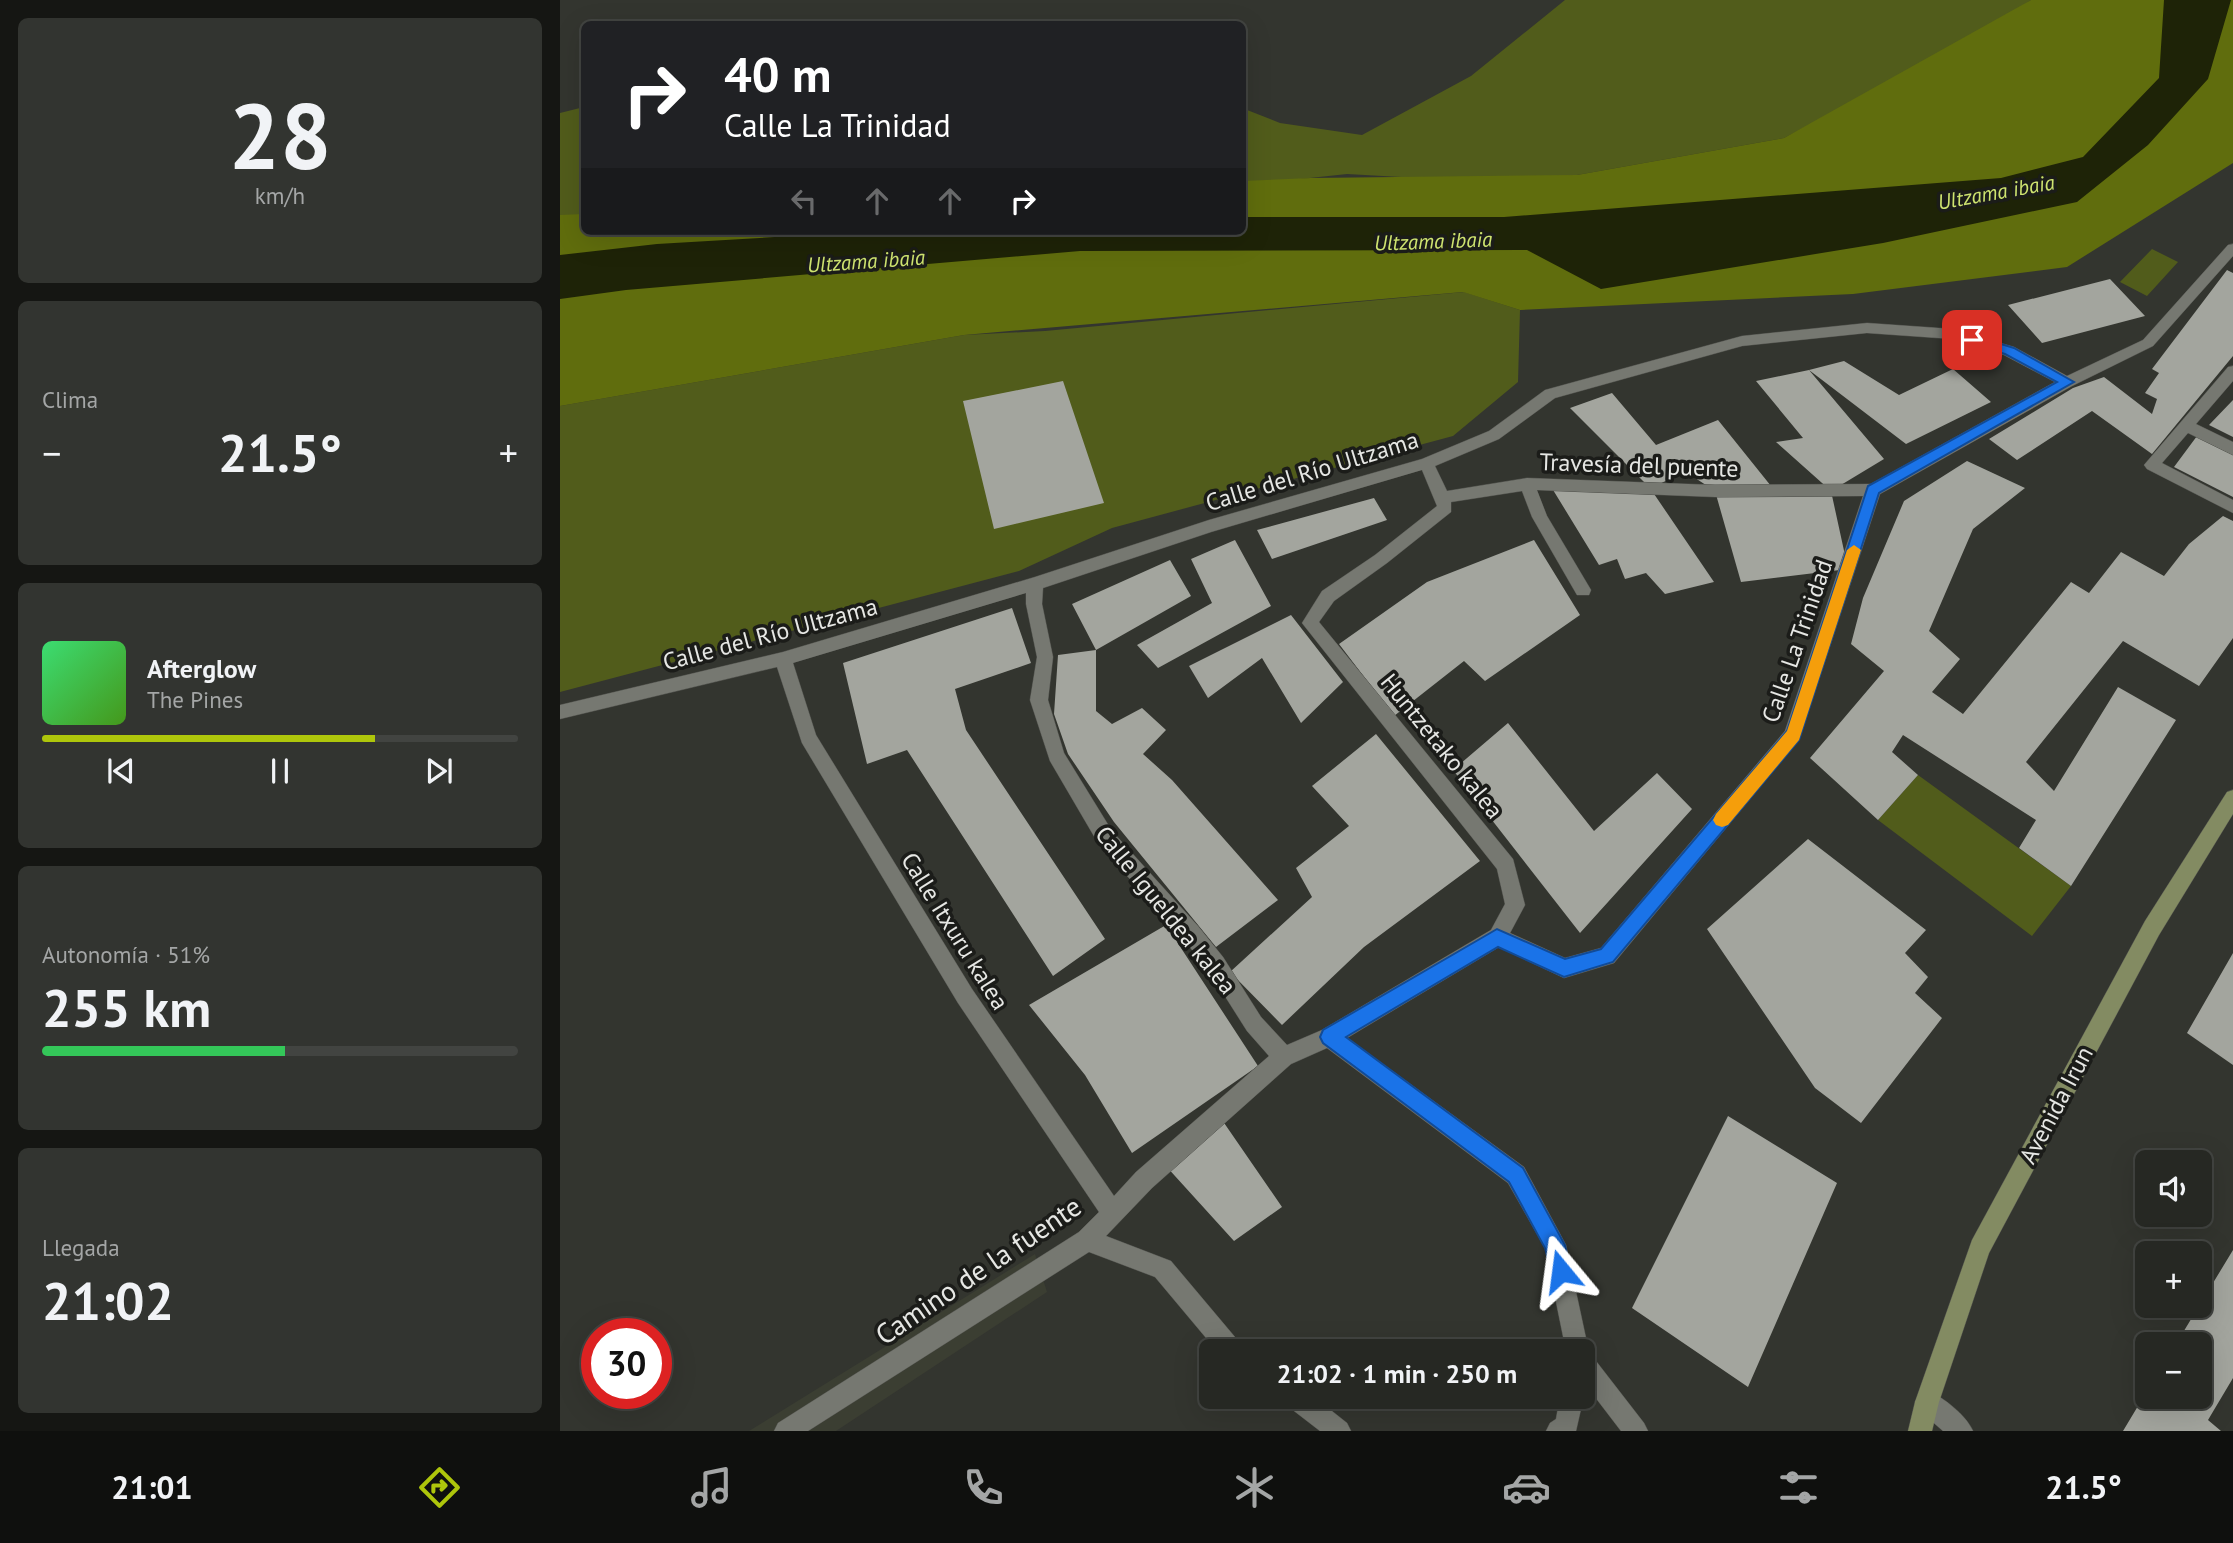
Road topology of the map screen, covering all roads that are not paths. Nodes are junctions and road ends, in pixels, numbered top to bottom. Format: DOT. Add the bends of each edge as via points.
graph roads {
  1 [pos="2233,248"];
  2 [pos="2233,371"];
  3 [pos="2067,382"];
  4 [pos="2226,391"];
  5 [pos="2186,425"];
  6 [pos="2233,449"];
  7 [pos="1426,463"];
  8 [pos="1527,484"];
  9 [pos="1873,490"];
  10 [pos="1442,498"];
  11 [pos="2233,507"];
  12 [pos="1035,584"];
  13 [pos="1583,590"];
  14 [pos="783,659"];
  15 [pos="560,712"];
  16 [pos="2233,798"];
  17 [pos="1497,937"];
  18 [pos="1329,1037"];
  19 [pos="1284,1057"];
  20 [pos="1112,1214"];
  21 [pos="1087,1240"];
  22 [pos="1222,1339"];
  23 [pos="1575,1339"];
  24 [pos="1595,1378"];
  25 [pos="1927,1402"];
  26 [pos="1310,1409"];
  27 [pos="1569,1409"];
  28 [pos="786,1431"];
  29 [pos="1339,1431"];
  30 [pos="1558,1431"];
  31 [pos="1636,1431"];
  32 [pos="1920,1431"];
  33 [pos="1961,1431"];
  1 -- 3 [label="street" via="2148,343"];
  2 -- 4 [label="street"];
  3 -- 7 [label="street, Calle del Río Ultzama" via="2010,351 1953,334 1867,328 1742,341 1550,394 1494,435"];
  3 -- 9 [label="street"];
  4 -- 5 [label="street"];
  5 -- 6 [label="street"];
  5 -- 11 [label="street" via="2152,465"];
  7 -- 10 [label="street"];
  7 -- 12 [label="street, Calle del Río Ultzama" via="1209,526"];
  8 -- 9 [label="street, Travesía del puente" via="1715,491"];
  8 -- 10 [label="street, Travesía del puente"];
  8 -- 13 [label="street" via="1540,517"];
  9 -- 17 [label="street, Calle La Trinidad" via="1793,735 1786,744 1607,956 1564,968"];
  10 -- 17 [label="street, Huntzetako kalea" via="1445,508 1328,596 1310,623 1506,865 1515,905"];
  12 -- 14 [label="street, Calle del Río Ultzama"];
  12 -- 19 [label="street, Calle Igueldea kalea" via="1034,604 1045,657 1039,700 1056,755 1105,837 1199,943 1254,1024"];
  14 -- 15 [label="street, Calle del Río Ultzama"];
  14 -- 20 [label="street, Calle Itxuru kalea" via="808,738 965,996"];
  16 -- 25 [label="street, Avenida Irun" via="2152,929 1980,1248"];
  17 -- 18 [label="street"];
  18 -- 19 [label="street"];
  18 -- 23 [label="street" via="1516,1175 1555,1245"];
  19 -- 20 [label="street, Camino de la fuente" via="1144,1180"];
  20 -- 21 [label="street, Camino de la fuente"];
  21 -- 22 [label="street" via="1163,1269"];
  21 -- 28 [label="street, Camino de la fuente"];
  24 -- 31 [label="street"];
  25 -- 32 [label="street, Avenida Irun"];
  25 -- 33 [label="street"];
  26 -- 29 [label="street"];
  27 -- 30 [label="street" via="1566,1426"];
}
